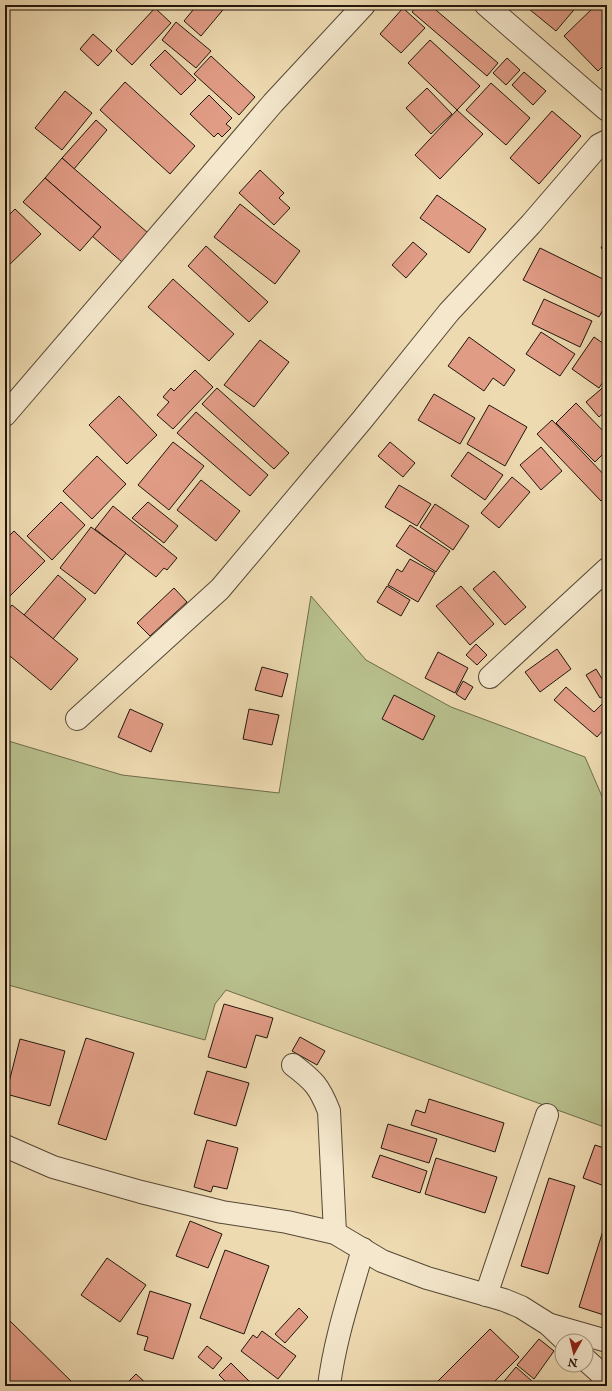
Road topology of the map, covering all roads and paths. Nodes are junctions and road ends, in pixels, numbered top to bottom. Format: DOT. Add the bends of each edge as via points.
graph roads {
  1 [pos="364,5"];
  2 [pos="486,5"];
  3 [pos="607,110"];
  4 [pos="607,141"];
  5 [pos="5,415"];
  6 [pos="607,569"];
  7 [pos="490,677"];
  8 [pos="77,719"];
  9 [pos="293,1065"];
  10 [pos="547,1115"];
  11 [pos="5,1146"];
  12 [pos="335,1233"];
  13 [pos="363,1249"];
  14 [pos="486,1295"];
  15 [pos="548,1324"];
  16 [pos="558,1333"];
  17 [pos="607,1341"];
  18 [pos="594,1367"];
  19 [pos="607,1379"];
  20 [pos="329,1386"];
  1 -- 5 [label="street" via="273,103"];
  2 -- 3 [label="street"];
  4 -- 8 [label="street" via="600,145 449,312 220,589"];
  6 -- 7 [label="street"];
  9 -- 12 [label="street" via="315,1082 329,1111"];
  10 -- 14 [label="street"];
  11 -- 12 [label="street" via="53,1167 141,1192 222,1212 287,1222"];
  12 -- 13 [label="street"];
  13 -- 14 [label="street" via="390,1264 427,1278"];
  13 -- 20 [label="street" via="339,1326"];
  14 -- 15 [label="street" via="521,1307"];
  15 -- 16 [label="street"];
  15 -- 17 [label="street"];
  18 -- 19 [label="street"];
}
